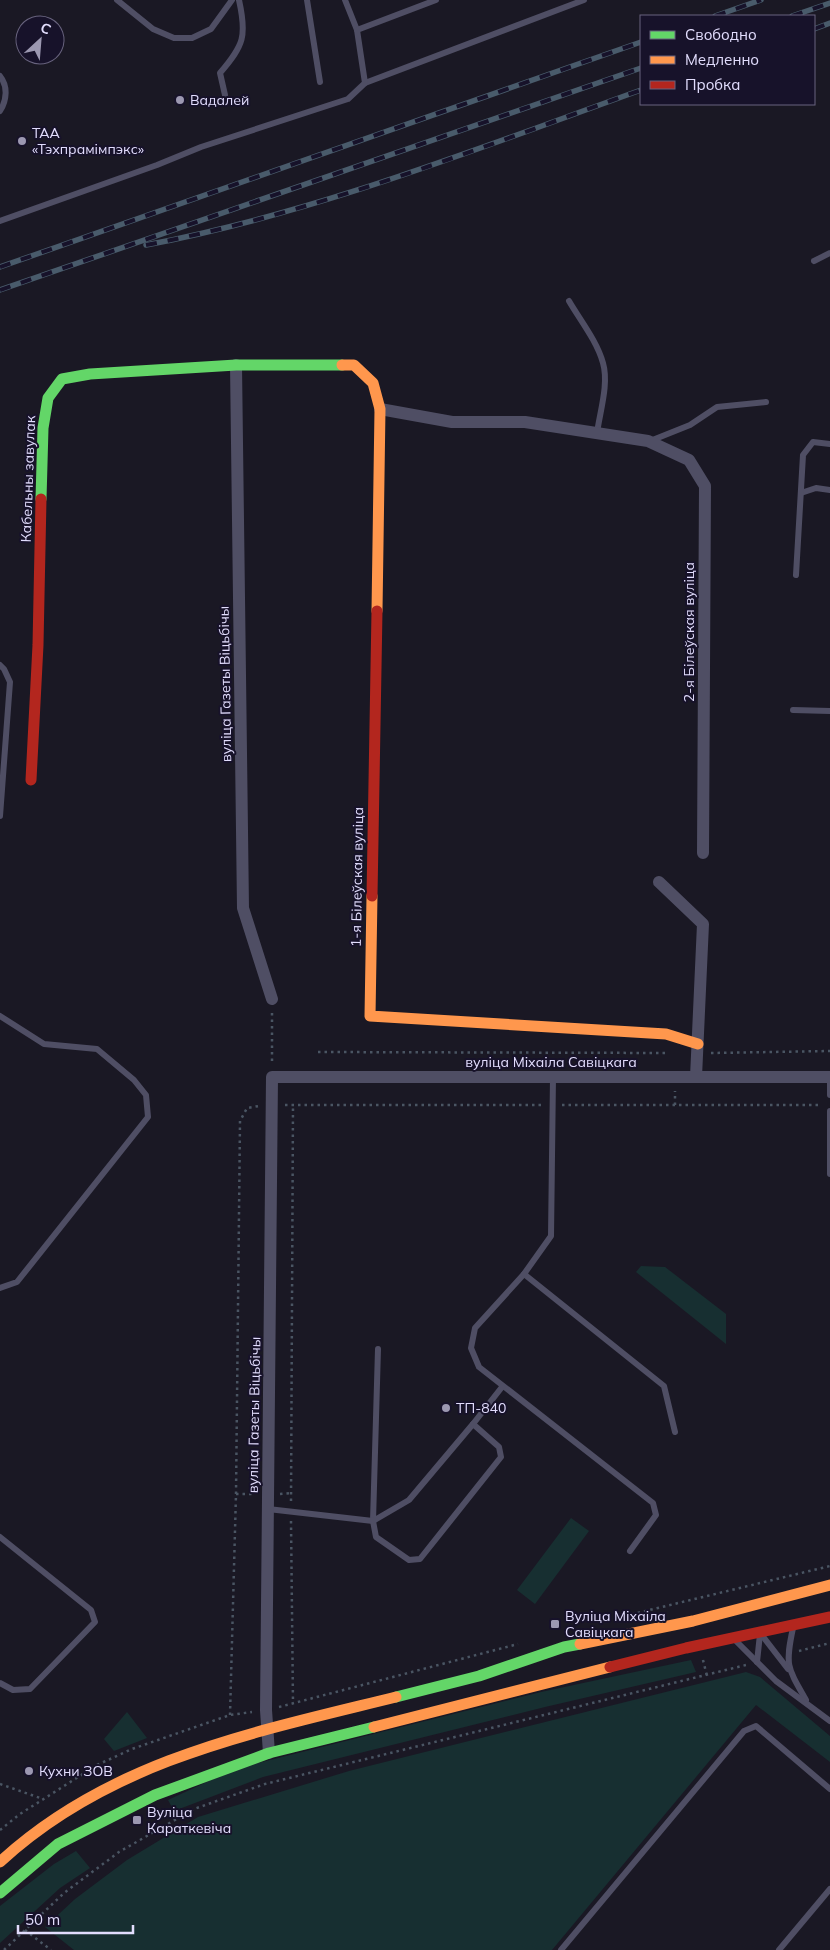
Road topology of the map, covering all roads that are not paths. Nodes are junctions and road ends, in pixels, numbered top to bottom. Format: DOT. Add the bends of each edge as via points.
graph roads {
  1 [pos="117,0"];
  2 [pos="232,0"];
  3 [pos="239,0"];
  4 [pos="307,0"];
  5 [pos="345,0"];
  6 [pos="436,0"];
  7 [pos="584,0"];
  8 [pos="357,30"];
  9 [pos="0,76"];
  10 [pos="320,82"];
  11 [pos="365,83"];
  12 [pos="225,95"];
  13 [pos="0,111"];
  14 [pos="0,221"];
  15 [pos="830,253"];
  16 [pos="814,261"];
  17 [pos="568,301"];
  18 [pos="236,365"];
  19 [pos="766,402"];
  20 [pos="380,409"];
  21 [pos="596,433"];
  22 [pos="648,441"];
  23 [pos="830,444"];
  24 [pos="830,490"];
  25 [pos="801,493"];
  26 [pos="796,575"];
  27 [pos="0,665"];
  28 [pos="793,710"];
  29 [pos="830,712"];
  30 [pos="31,780"];
  31 [pos="0,816"];
  32 [pos="703,853"];
  33 [pos="659,882"];
  34 [pos="272,999"];
  35 [pos="0,1016"];
  36 [pos="698,1048"];
  37 [pos="272,1077"];
  38 [pos="553,1077"];
  39 [pos="696,1077"];
  40 [pos="830,1077"];
  41 [pos="830,1095"];
  42 [pos="830,1111"];
  43 [pos="829,1140"];
  44 [pos="830,1174"];
  45 [pos="524,1274"];
  46 [pos="0,1288"];
  47 [pos="378,1349"];
  48 [pos="502,1387"];
  49 [pos="473,1424"];
  50 [pos="676,1432"];
  51 [pos="268,1510"];
  52 [pos="373,1521"];
  53 [pos="0,1537"];
  54 [pos="630,1551"];
  55 [pos="830,1585"];
  56 [pos="830,1617"];
  57 [pos="756,1619"];
  58 [pos="794,1626"];
  59 [pos="734,1638"];
  60 [pos="757,1662"];
  61 [pos="788,1670"];
  62 [pos="0,1683"];
  63 [pos="808,1703"];
  64 [pos="830,1721"];
  65 [pos="267,1729"];
  66 [pos="269,1753"];
  67 [pos="830,1790"];
  68 [pos="0,1862"];
  69 [pos="830,1889"];
  70 [pos="0,1893"];
  71 [pos="562,1950"];
  72 [pos="780,1950"];
  1 -- 2 [label="lane" via="153,30 174,38 192,38 211,30"];
  3 -- 12 [label="lane" via="244,22 243,41 220,73"];
  4 -- 10 [label="lane"];
  5 -- 8 [label="lane"];
  6 -- 8 [label="lane"];
  7 -- 11 [label="lane"];
  8 -- 11 [label="lane"];
  9 -- 13 [label="lane" via="5,82 6,101"];
  11 -- 14 [label="lane" via="348,99 201,147 157,166"];
  15 -- 16 [label="lane"];
  17 -- 21 [label="lane" via="597,347 603,363 604,382"];
  18 -- 20 [label="main road, Кабельны завулак" via="354,364 374,383"];
  18 -- 30 [label="main road, Кабельны завулак" via="90,374 62,379 48,398 43,428"];
  18 -- 34 [label="street, вуліца Газеты Віцьбічы" via="243,908"];
  19 -- 22 [label="lane" via="717,407 690,425"];
  20 -- 21 [label="street, 2-я Білеўская вуліца" via="452,422 525,422"];
  20 -- 36 [label="main road, 1-я Білеўская вуліца" via="370,1016 666,1034"];
  21 -- 22 [label="street, 2-я Білеўская вуліца"];
  22 -- 32 [label="street, 2-я Білеўская вуліца" via="689,460 705,486"];
  23 -- 25 [label="lane" via="812,442 803,455"];
  24 -- 25 [label="lane" via="816,488"];
  25 -- 26 [label="lane"];
  27 -- 31 [label="lane" via="10,682"];
  28 -- 29 [label="lane"];
  33 -- 36 [label="street" via="703,924"];
  35 -- 46 [label="lane" via="44,1044 97,1049 134,1080 146,1096 148,1118 17,1282"];
  36 -- 39 [label="street"];
  37 -- 38 [label="street, вуліца Міхаіла Савіцкага"];
  37 -- 51 [label="street, вуліца Газеты Віцьбічы"];
  38 -- 39 [label="street, вуліца Міхаіла Савіцкага"];
  38 -- 45 [label="lane" via="551,1236"];
  39 -- 40 [label="street, вуліца Міхаіла Савіцкага"];
  40 -- 41 [label="lane"];
  42 -- 43 [label="lane"];
  43 -- 44 [label="lane"];
  45 -- 48 [label="lane" via="475,1328 471,1348 479,1367"];
  45 -- 50 [label="lane" via="664,1386"];
  47 -- 52 [label="lane"];
  48 -- 49 [label="lane"];
  48 -- 54 [label="lane" via="653,1503 656,1515"];
  49 -- 52 [label="lane" via="409,1500"];
  49 -- 52 [label="lane" via="499,1446 501,1457 420,1559 409,1560 376,1537"];
  51 -- 52 [label="lane"];
  51 -- 65 [label="street, вуліца Газеты Віцьбічы"];
  53 -- 62 [label="lane" via="91,1610 95,1622 30,1689 13,1690"];
  55 -- 57 [label="main road"];
  56 -- 58 [label="main road"];
  57 -- 58 [label="main road"];
  57 -- 59 [label="main road"];
  57 -- 60 [label="lane"];
  57 -- 61 [label="lane"];
  57 -- 65 [label="main road" via="693,1621 564,1647 479,1676"];
  58 -- 61 [label="lane"];
  59 -- 60 [label="lane"];
  59 -- 66 [label="main road"];
  60 -- 63 [label="lane" via="776,1681"];
  61 -- 63 [label="lane"];
  63 -- 64 [label="lane"];
  65 -- 66 [label="street, вуліца Газеты Віцьбічы"];
  65 -- 68 [label="main road" via="188,1752 139,1772 89,1797"];
  66 -- 70 [label="main road" via="154,1795 66,1840 12,1880"];
  67 -- 71 [label="lane" via="756,1726 744,1731"];
  69 -- 72 [label="lane"];
}
